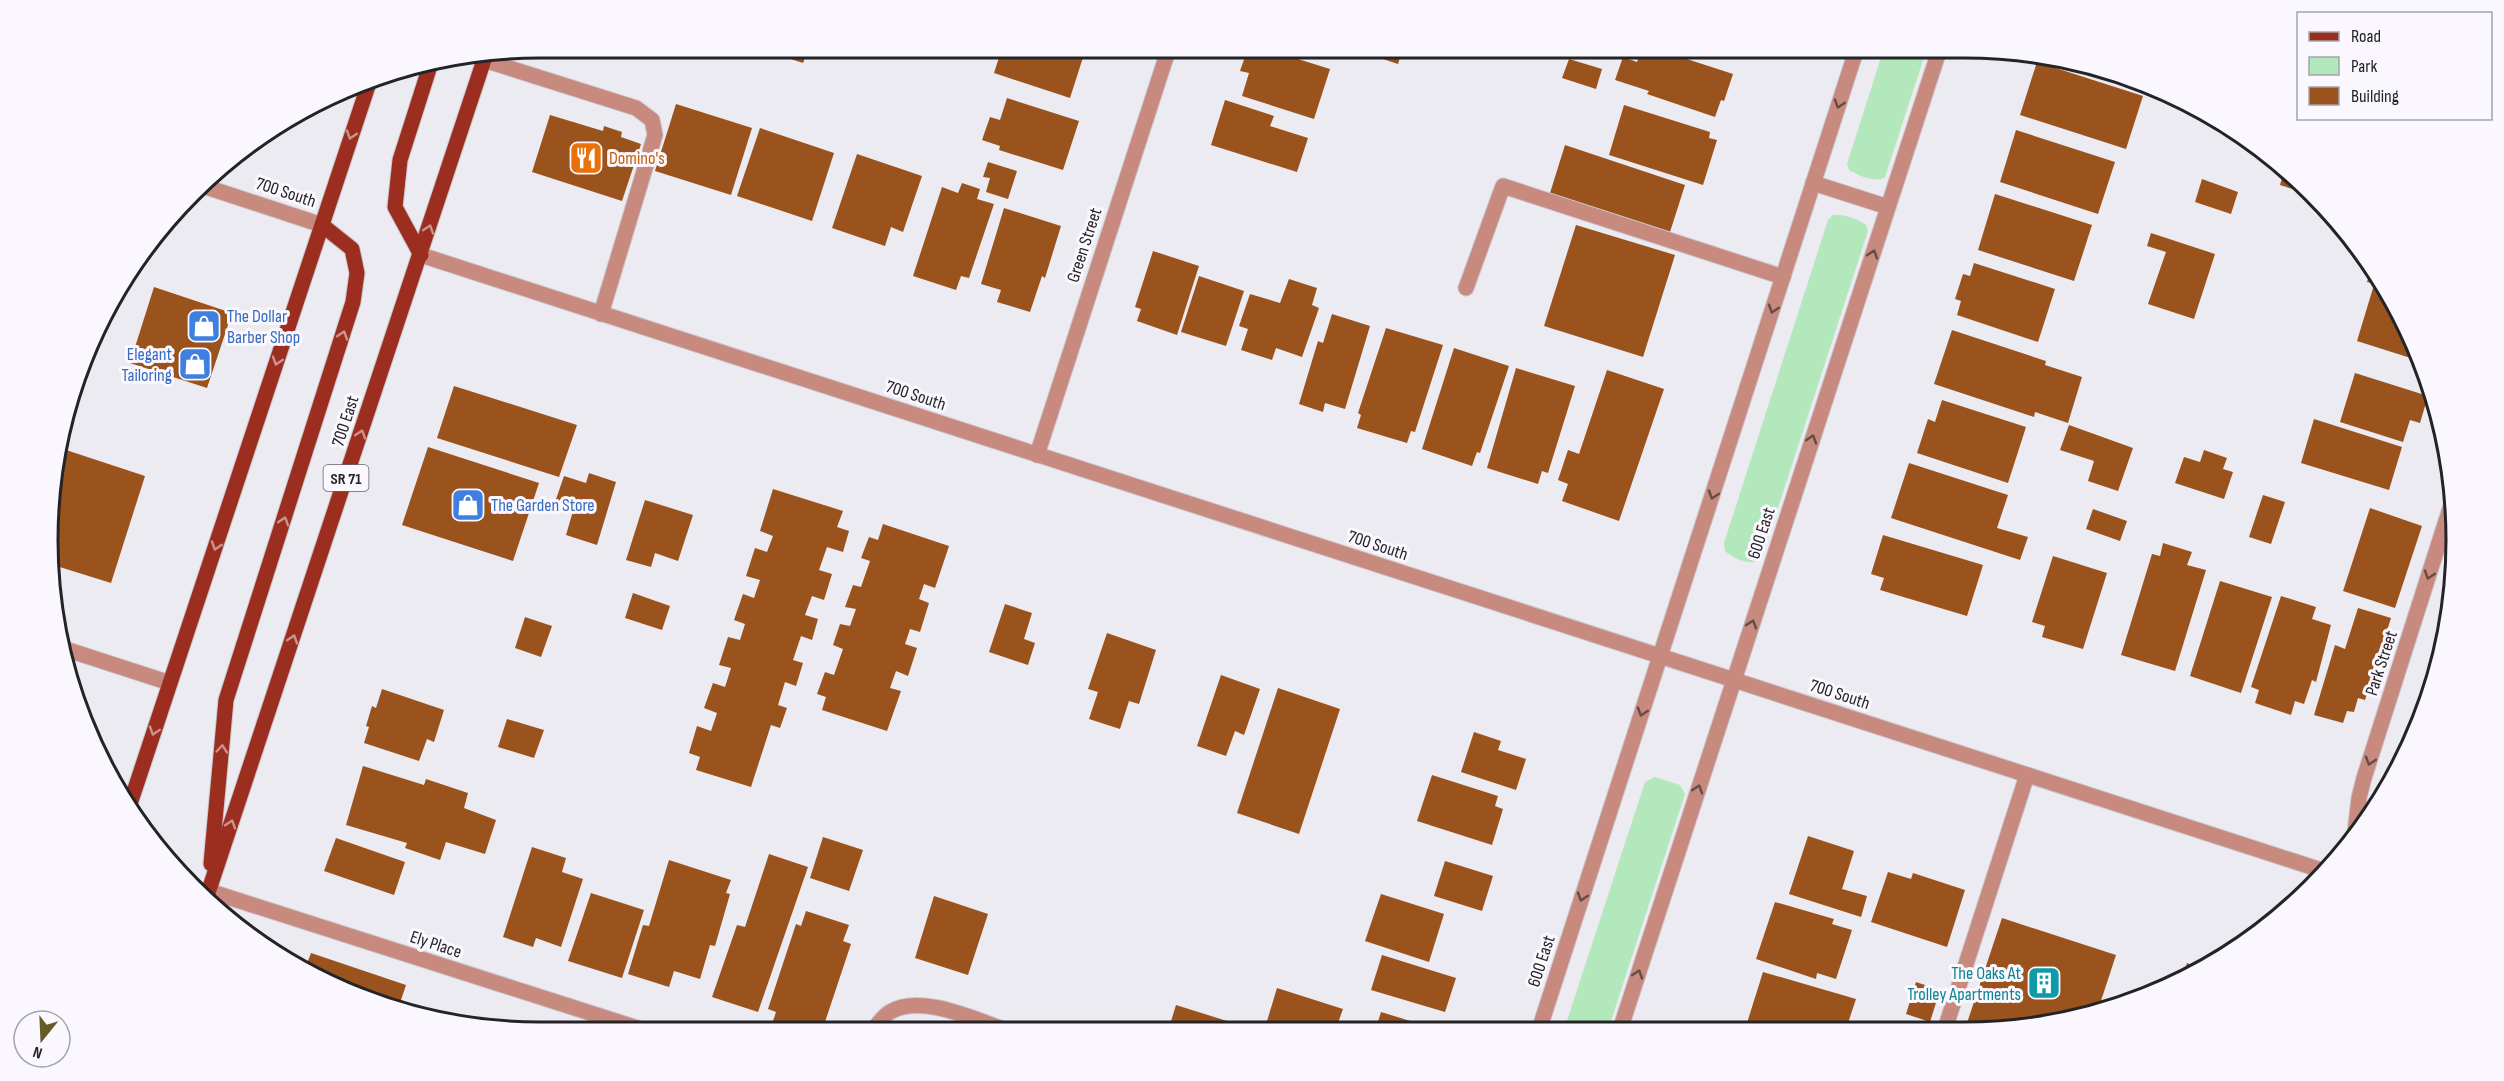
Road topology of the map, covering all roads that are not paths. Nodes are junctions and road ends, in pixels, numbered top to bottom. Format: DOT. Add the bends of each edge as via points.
graph roads {
  1 [pos="1166,58"];
  2 [pos="1854,58"];
  3 [pos="1937,58"];
  4 [pos="492,62"];
  5 [pos="483,63"];
  6 [pos="428,72"];
  7 [pos="366,91"];
  8 [pos="1813,183"];
  9 [pos="212,189"];
  10 [pos="1888,207"];
  11 [pos="322,225"];
  12 [pos="421,255"];
  13 [pos="1783,277"];
  14 [pos="1466,288"];
  15 [pos="602,314"];
  16 [pos="1037,455"];
  17 [pos="2445,524"];
  18 [pos="72,651"];
  19 [pos="1660,656"];
  20 [pos="1734,680"];
  21 [pos="170,683"];
  22 [pos="2027,775"];
  23 [pos="132,796"];
  24 [pos="2357,819"];
  25 [pos="2316,868"];
  26 [pos="209,889"];
  27 [pos="210,890"];
  28 [pos="218,898"];
  29 [pos="617,1022"];
  30 [pos="880,1022"];
  31 [pos="980,1022"];
  32 [pos="1542,1022"];
  33 [pos="1623,1022"];
  34 [pos="1947,1022"];
  1 -- 16 [label="street, Green Street"];
  2 -- 8 [label="street, 600 East, one-way"];
  3 -- 10 [label="street, 600 East"];
  4 -- 15 [label="street" via="636,108 652,120 656,135"];
  12 -- 5 [label="main road, 700 East / SR 71, one-way"];
  6 -- 12 [label="main road" via="400,160 395,207"];
  7 -- 11 [label="main road, one-way"];
  8 -- 10 [label="street"];
  8 -- 13 [label="street, 600 East"];
  9 -- 11 [label="street, 700 South"];
  20 -- 10 [label="street, 600 East, one-way"];
  11 -- 21 [label="main road, one-way"];
  26 -- 11 [label="main road, one-way" via="226,700 354,302 357,273 352,249"];
  12 -- 15 [label="street, 700 South"];
  27 -- 12 [label="main road, 700 East / SR 71, one-way"];
  13 -- 14 [label="street" via="1503,186"];
  13 -- 19 [label="street, 600 East, one-way"];
  15 -- 16 [label="street, 700 South"];
  16 -- 19 [label="street, 700 South"];
  17 -- 24 [label="street, Park Street, one-way" via="2364,778"];
  18 -- 21 [label="street"];
  19 -- 20 [label="street, 700 South"];
  19 -- 32 [label="street, 600 East, one-way"];
  20 -- 22 [label="street, 700 South"];
  33 -- 20 [label="street, 600 East, one-way"];
  21 -- 23 [label="main road, one-way"];
  22 -- 25 [label="street, 700 South"];
  22 -- 34 [label="street"];
  28 -- 29 [label="street, Ely Place"];
  30 -- 31 [label="street" via="888,1012 909,1004 928,1005"];
}
